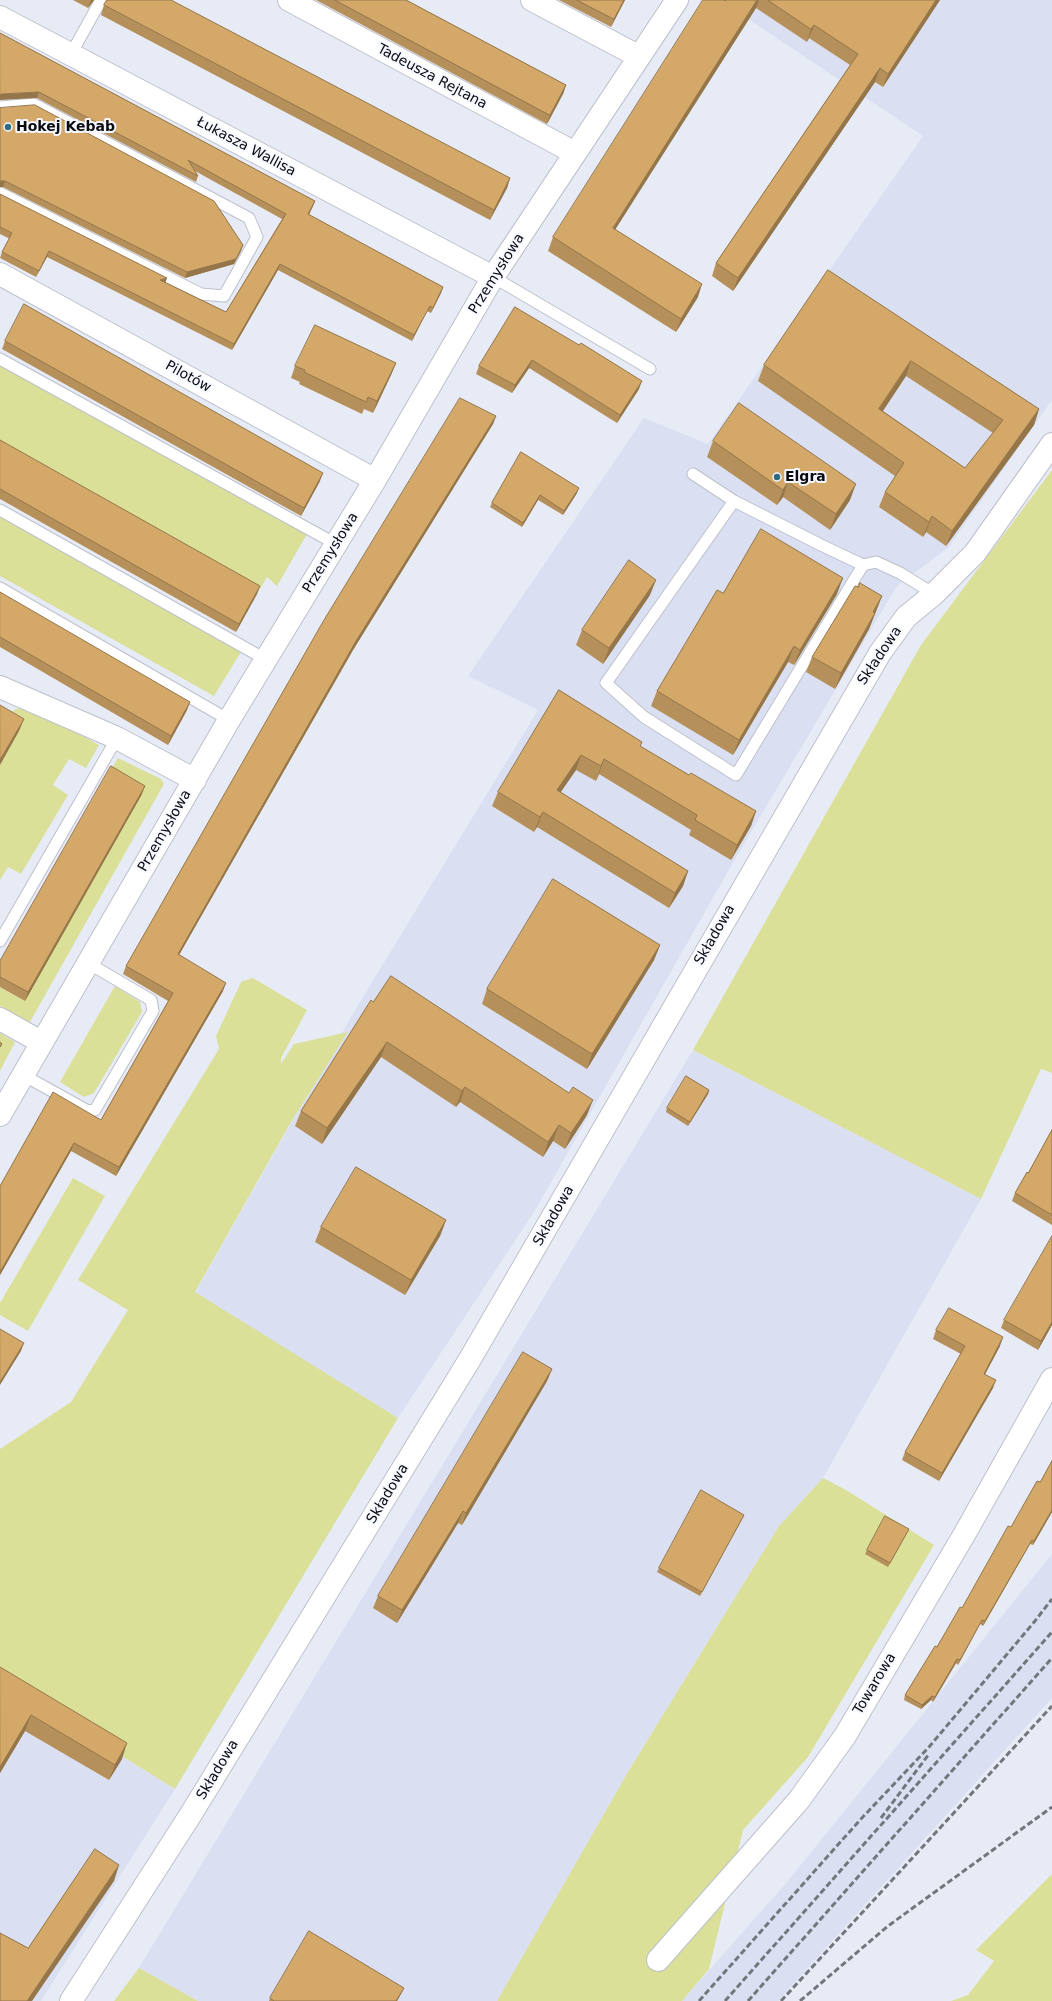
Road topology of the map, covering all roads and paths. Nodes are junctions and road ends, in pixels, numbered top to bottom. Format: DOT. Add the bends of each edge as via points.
graph roads {
  1 [pos="101,0"];
  2 [pos="289,0"];
  3 [pos="532,0"];
  4 [pos="677,0"];
  5 [pos="0,17"];
  6 [pos="70,54"];
  7 [pos="638,56"];
  8 [pos="0,106"];
  9 [pos="575,153"];
  10 [pos="0,193"];
  11 [pos="493,277"];
  12 [pos="3,283"];
  13 [pos="0,359"];
  14 [pos="650,369"];
  15 [pos="1052,444"];
  16 [pos="693,474"];
  17 [pos="375,480"];
  18 [pos="734,501"];
  19 [pos="0,510"];
  20 [pos="336,544"];
  21 [pos="863,565"];
  22 [pos="0,588"];
  23 [pos="934,594"];
  24 [pos="265,659"];
  25 [pos="0,687"];
  26 [pos="229,720"];
  27 [pos="117,738"];
  28 [pos="195,780"];
  29 [pos="0,941"];
  30 [pos="88,963"];
  31 [pos="0,1019"];
  32 [pos="41,1042"];
  33 [pos="22,1074"];
  34 [pos="0,1115"];
  35 [pos="1052,1379"];
  36 [pos="658,1960"];
  37 [pos="71,2001"];
  1 -- 6 [label="lane"];
  2 -- 9 [label="street, Tadeusza Rejtana"];
  3 -- 7 [label="street"];
  4 -- 7 [label="street, Przemysłowa"];
  5 -- 6 [label="street, Łukasza Wallisa"];
  6 -- 11 [label="street, Łukasza Wallisa"];
  7 -- 9 [label="street, Przemysłowa"];
  8 -- 10 [label="lane" via="34,104 250,218 257,237 224,296 201,294"];
  9 -- 11 [label="street, Przemysłowa"];
  11 -- 14 [label="lane"];
  11 -- 17 [label="street, Przemysłowa"];
  12 -- 17 [label="street, Pilotów"];
  13 -- 20 [label="lane"];
  15 -- 23 [label="street, Składowa" via="975,553"];
  16 -- 18 [label="lane"];
  17 -- 20 [label="street, Przemysłowa"];
  18 -- 21 [label="lane"];
  18 -- 21 [label="lane" via="606,683 644,717 736,775"];
  19 -- 24 [label="lane"];
  20 -- 24 [label="street, Przemysłowa"];
  21 -- 23 [label="lane" via="876,562"];
  22 -- 26 [label="lane"];
  23 -- 37 [label="street, Składowa" via="906,617 880,653 474,1352 191,1814"];
  24 -- 26 [label="street, Przemysłowa"];
  25 -- 27 [label="street"];
  26 -- 28 [label="street, Przemysłowa"];
  27 -- 28 [label="street"];
  27 -- 29 [label="lane"];
  28 -- 30 [label="street, Przemysłowa"];
  30 -- 32 [label="street, Przemysłowa"];
  30 -- 33 [label="lane" via="151,1000 153,1011 95,1110 88,1111"];
  31 -- 32 [label="street"];
  32 -- 33 [label="street, Przemysłowa"];
  33 -- 34 [label="street, Przemysłowa"];
  35 -- 36 [label="street, Towarowa" via="964,1535 837,1748 799,1800"];
}
